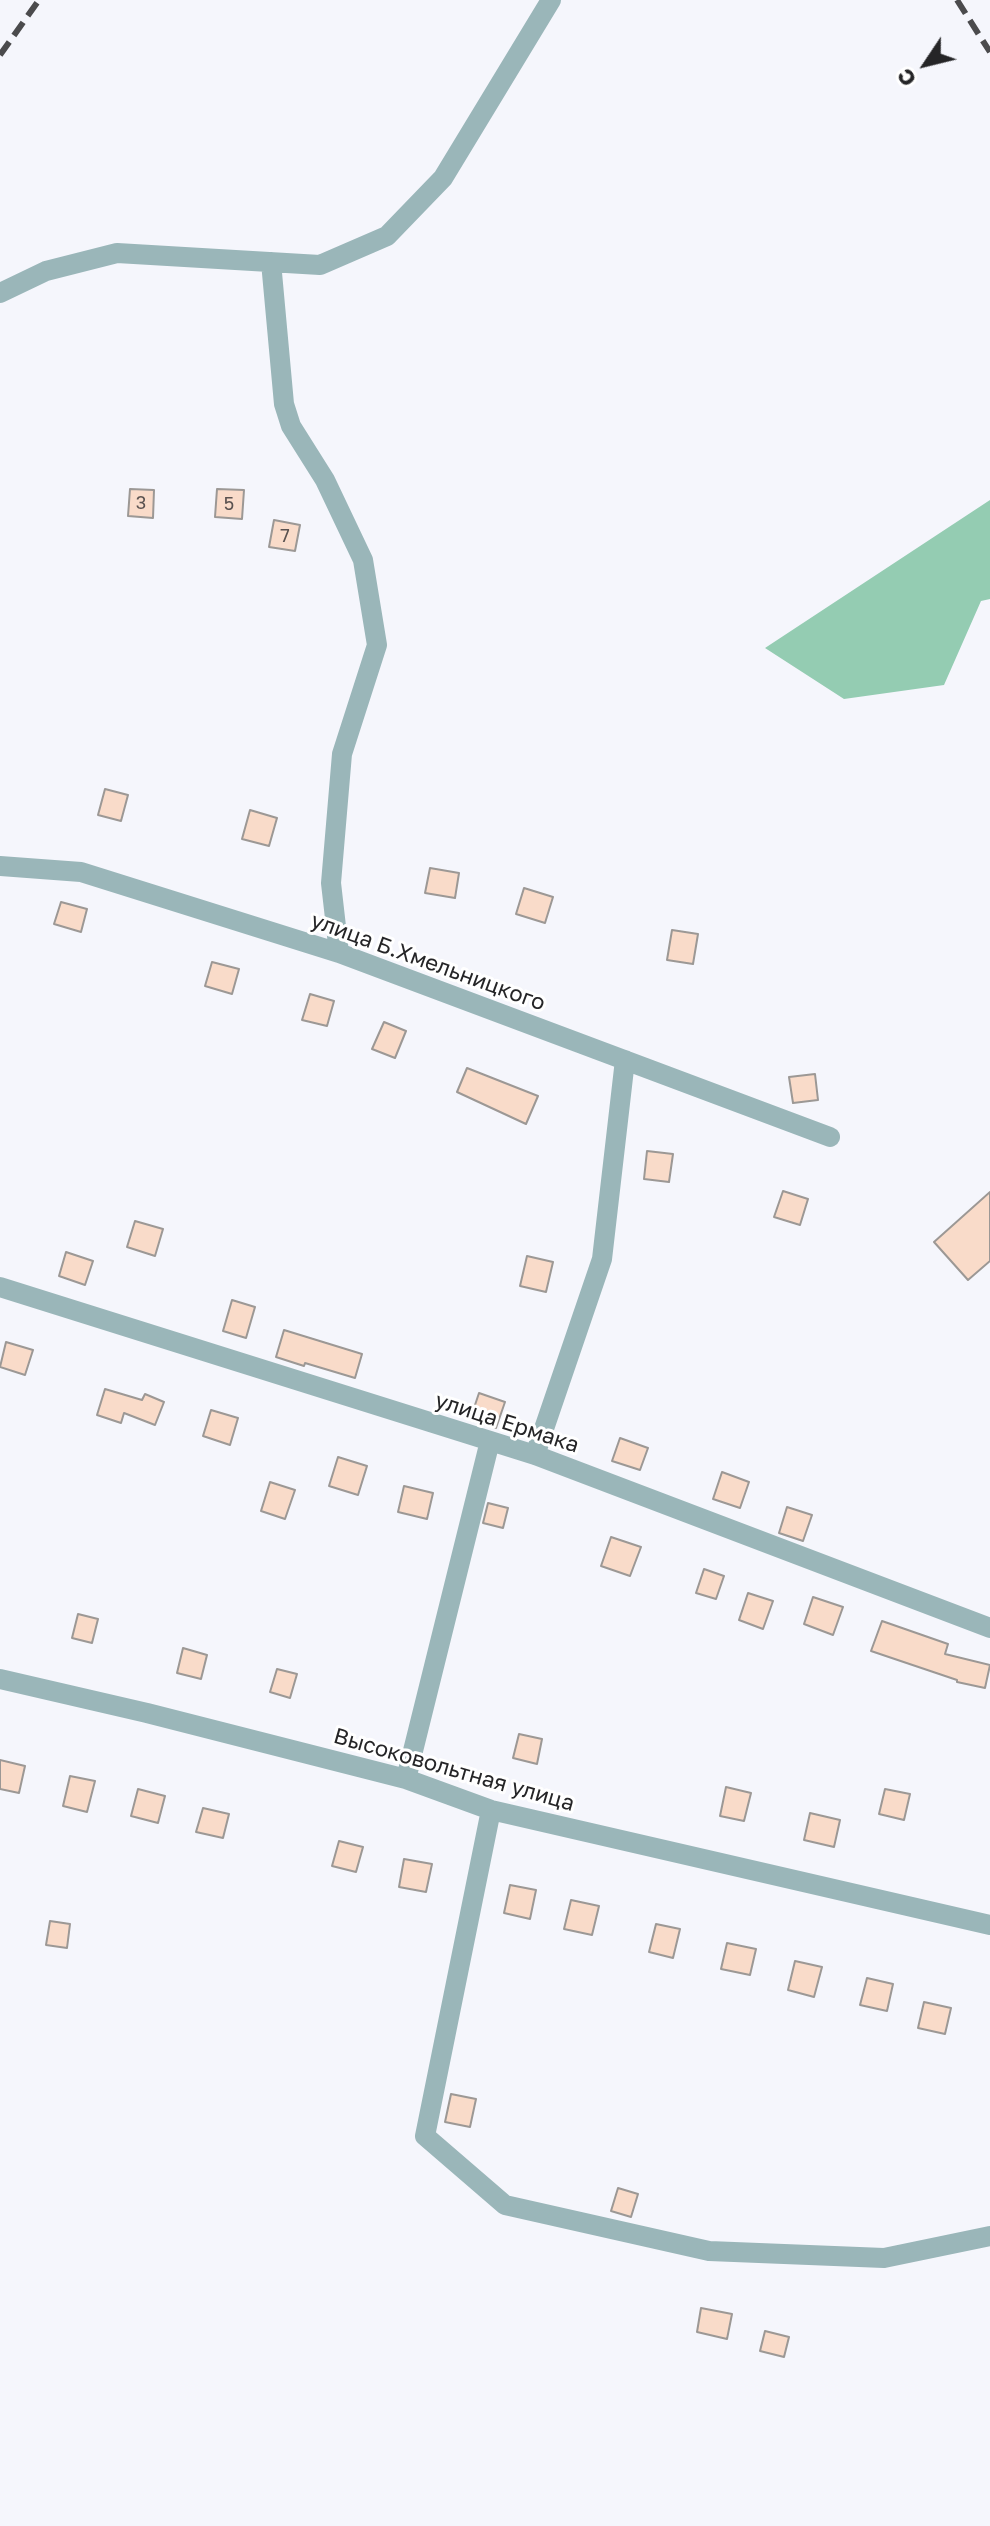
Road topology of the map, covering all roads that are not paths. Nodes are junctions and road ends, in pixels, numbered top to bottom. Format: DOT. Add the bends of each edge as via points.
graph roads {
  1 [pos="551,0"];
  2 [pos="271,262"];
  3 [pos="0,293"];
  4 [pos="0,866"];
  5 [pos="339,953"];
  6 [pos="625,1060"];
  7 [pos="830,1137"];
  8 [pos="0,1287"];
  9 [pos="490,1441"];
  10 [pos="535,1455"];
  11 [pos="990,1628"];
  12 [pos="0,1679"];
  13 [pos="406,1779"];
  14 [pos="491,1810"];
  15 [pos="990,1925"];
  16 [pos="990,2236"];
  1 -- 2 [label="street" via="443,178 387,236 320,265"];
  2 -- 3 [label="street" via="117,253 46,271"];
  2 -- 5 [label="street" via="284,404 363,560 377,645 342,754 331,883"];
  4 -- 5 [label="street, улица Б.Хмельницкого" via="81,872"];
  5 -- 6 [label="street, улица Б.Хмельницкого"];
  6 -- 7 [label="street, улица Б.Хмельницкого"];
  6 -- 10 [label="street" via="602,1259"];
  8 -- 9 [label="street, улица Ермака"];
  9 -- 10 [label="street, улица Ермака"];
  9 -- 13 [label="street"];
  10 -- 11 [label="street, улица Ермака"];
  12 -- 13 [label="street, Высоковольтная улица"];
  13 -- 14 [label="street, Высоковольтная улица"];
  14 -- 15 [label="street, Высоковольтная улица"];
  14 -- 16 [label="street" via="425,2136 505,2205 709,2251 884,2258"];
}
